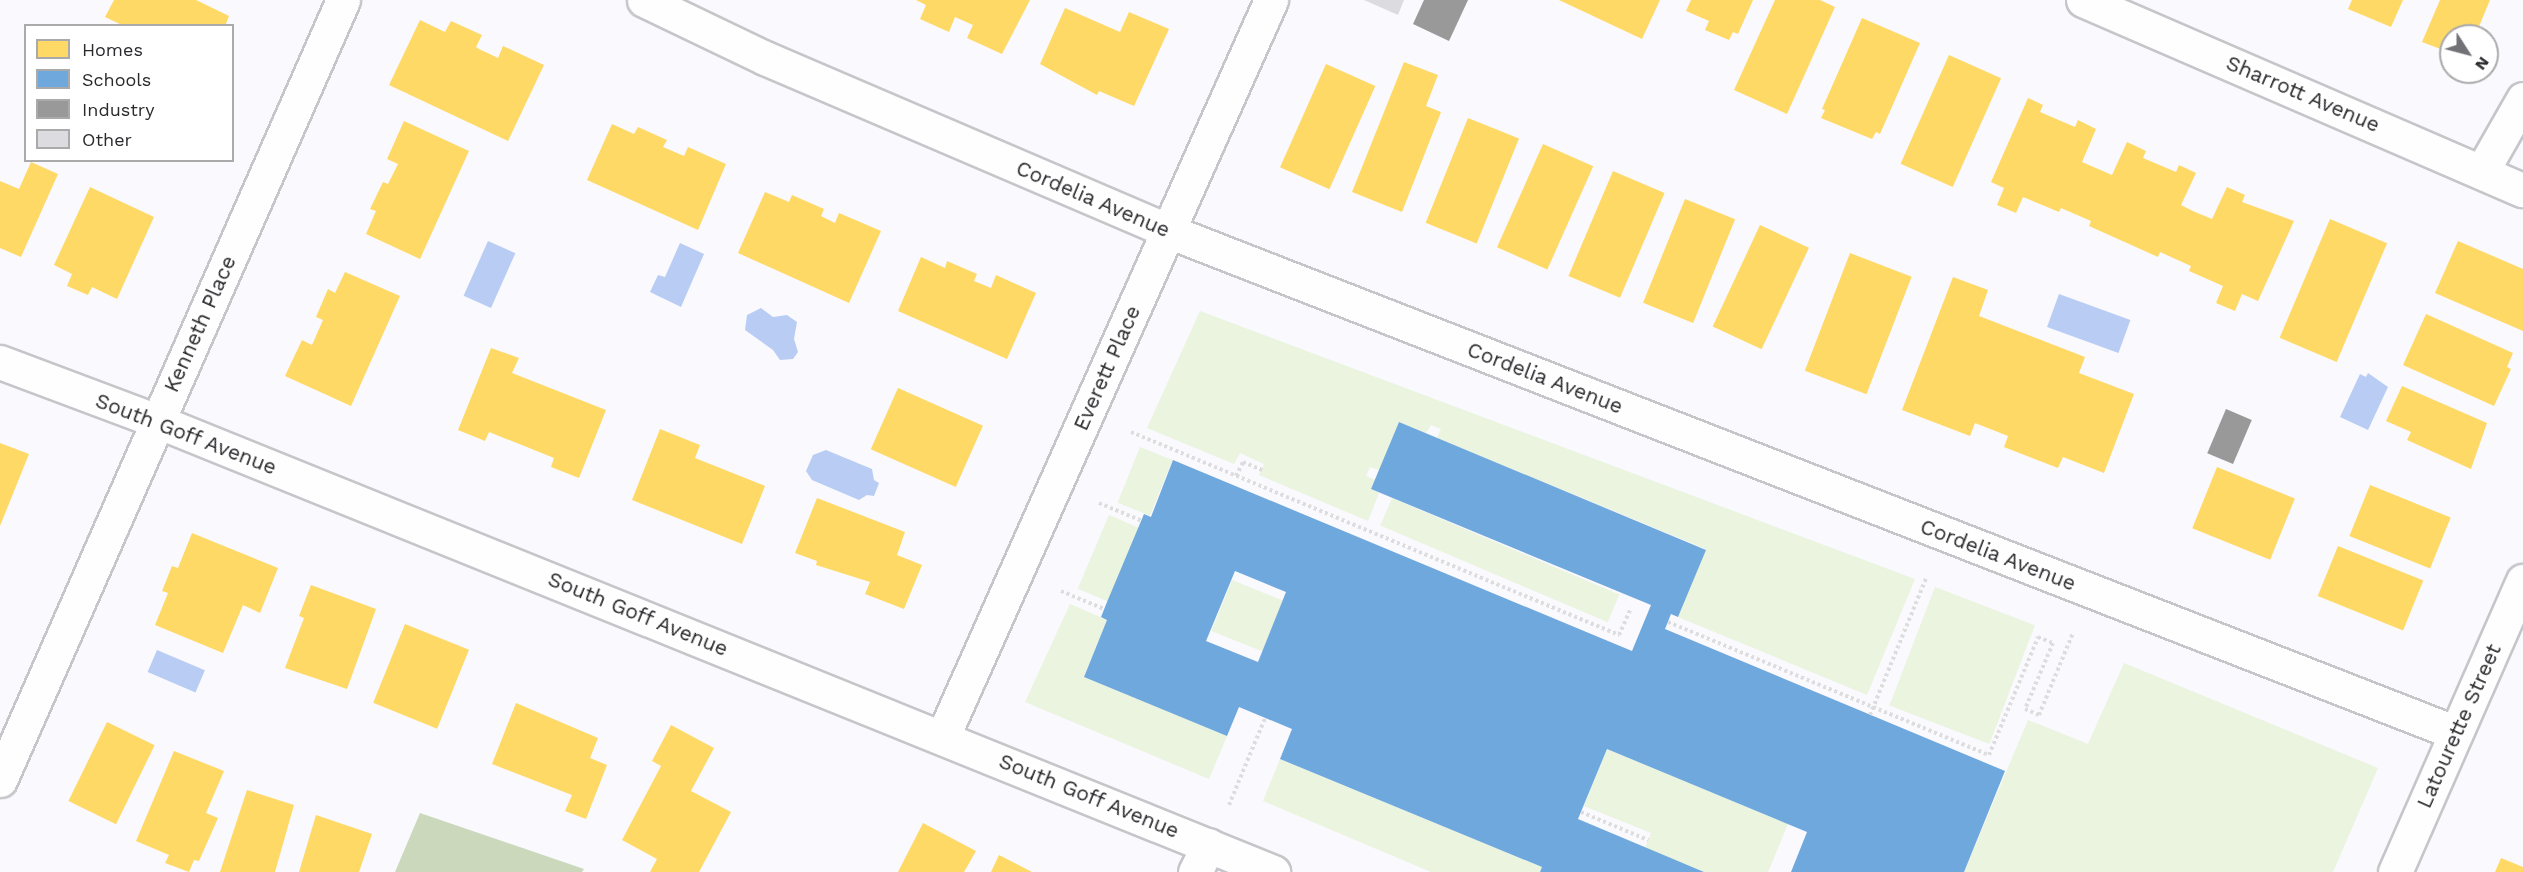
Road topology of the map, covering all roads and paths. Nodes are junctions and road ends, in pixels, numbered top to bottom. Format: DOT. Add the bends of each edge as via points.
graph roads {
  1 [pos="343,0"];
  2 [pos="644,0"];
  3 [pos="1271,0"];
  4 [pos="2083,0"];
  5 [pos="2523,99"];
  6 [pos="2482,171"];
  7 [pos="2523,190"];
  8 [pos="1168,231"];
  9 [pos="0,362"];
  10 [pos="157,421"];
  11 [pos="1131,432"];
  12 [pos="1262,470"];
  13 [pos="1236,476"];
  14 [pos="1100,503"];
  15 [pos="1142,521"];
  16 [pos="1927,576"];
  17 [pos="2523,581"];
  18 [pos="1061,591"];
  19 [pos="1631,608"];
  20 [pos="1104,609"];
  21 [pos="1668,622"];
  22 [pos="2073,633"];
  23 [pos="1873,707"];
  24 [pos="1870,715"];
  25 [pos="1265,718"];
  26 [pos="2456,734"];
  27 [pos="943,736"];
  28 [pos="0,780"];
  29 [pos="1230,804"];
  30 [pos="1581,812"];
  31 [pos="1648,840"];
  32 [pos="1202,859"];
  33 [pos="1273,872"];
  34 [pos="2395,872"];
  1 -- 10 [label="street, Kenneth Place"];
  2 -- 8 [label="street, Cordelia Avenue" via="765,58"];
  3 -- 8 [label="street, Everett Place"];
  4 -- 6 [label="street, Sharrott Avenue"];
  5 -- 6 [label="street"];
  6 -- 7 [label="street, Sharrott Avenue"];
  8 -- 26 [label="street, Cordelia Avenue"];
  8 -- 27 [label="street, Everett Place"];
  9 -- 10 [label="street, South Goff Avenue"];
  10 -- 27 [label="street, South Goff Avenue"];
  10 -- 28 [label="street, Kenneth Place"];
  11 -- 13 [label="path"];
  12 -- 13 [label="path" via="1243,462"];
  13 -- 19 [label="path" via="1619,635"];
  14 -- 15 [label="path"];
  16 -- 23 [label="path"];
  17 -- 26 [label="street, Latourette Street"];
  18 -- 20 [label="path"];
  21 -- 23 [label="path"];
  22 -- 23 [label="path" via="2039,715 2025,709 2053,643 2038,637 1989,755"];
  23 -- 24 [label="path"];
  25 -- 29 [label="path"];
  26 -- 34 [label="street, Latourette Street"];
  27 -- 32 [label="street, South Goff Avenue"];
  30 -- 31 [label="path"];
  32 -- 33 [label="street, South Goff Avenue"];
}
